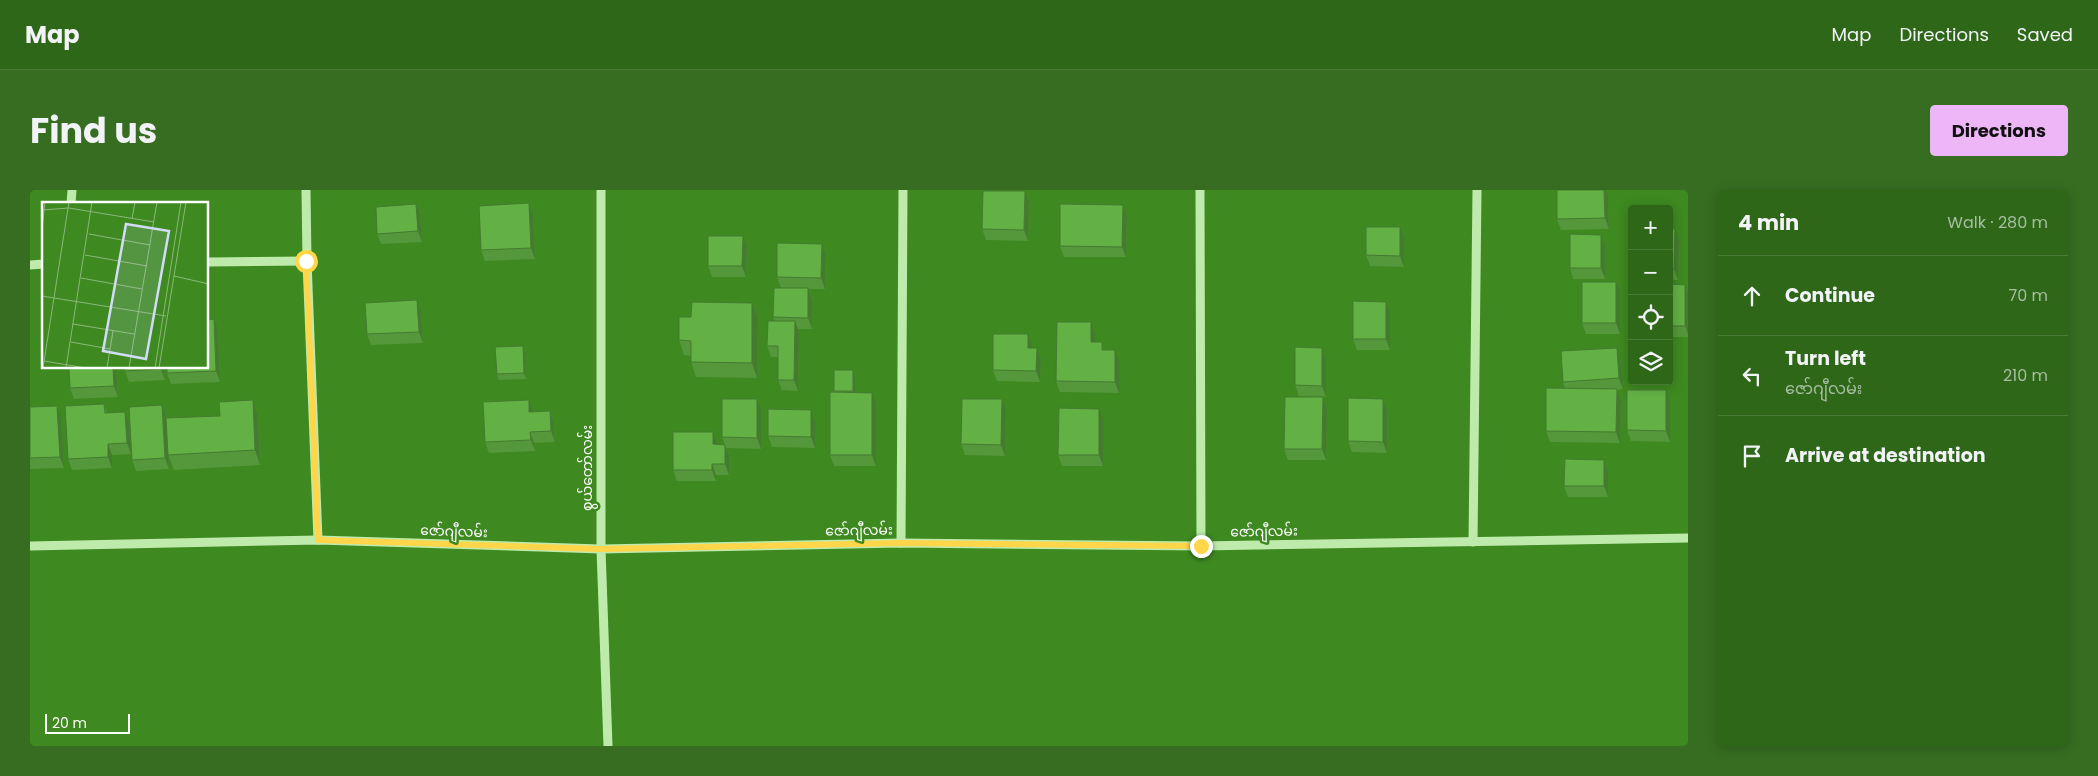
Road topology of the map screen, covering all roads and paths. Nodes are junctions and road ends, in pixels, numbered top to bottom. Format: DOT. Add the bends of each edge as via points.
graph roads {
  1 [pos="306,190"];
  2 [pos="601,190"];
  3 [pos="904,190"];
  4 [pos="1200,190"];
  5 [pos="1477,190"];
  6 [pos="306,261"];
  7 [pos="209,262"];
  8 [pos="1688,538"];
  9 [pos="318,540"];
  10 [pos="1473,542"];
  11 [pos="901,543"];
  12 [pos="30,546"];
  13 [pos="1201,546"];
  14 [pos="601,549"];
  15 [pos="608,746"];
  1 -- 6 [label="street"];
  2 -- 14 [label="street, စွယ်တော်လမ်း"];
  3 -- 11 [label="street"];
  4 -- 13 [label="street"];
  5 -- 10 [label="street"];
  6 -- 7 [label="street"];
  6 -- 9 [label="street"];
  8 -- 10 [label="street, ဇော်ဂျီလမ်း"];
  9 -- 12 [label="street, ဇော်ဂျီလမ်း"];
  9 -- 14 [label="street, ဇော်ဂျီလမ်း"];
  10 -- 13 [label="street, ဇော်ဂျီလမ်း"];
  11 -- 13 [label="street, ဇော်ဂျီလမ်း"];
  11 -- 14 [label="street, ဇော်ဂျီလမ်း"];
  14 -- 15 [label="street, စွယ်တော်လမ်း"];
}
